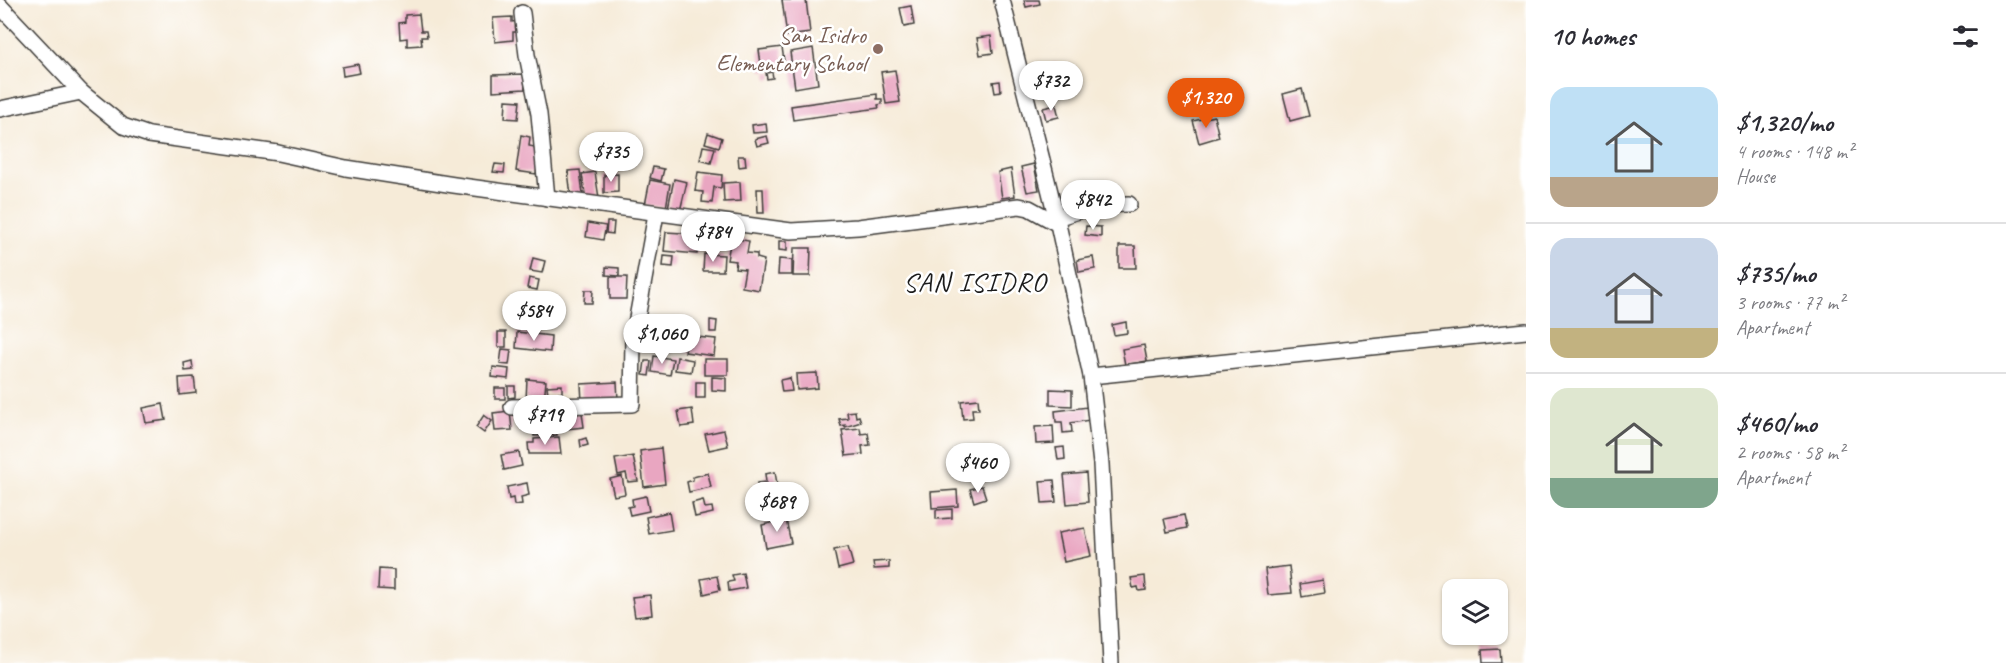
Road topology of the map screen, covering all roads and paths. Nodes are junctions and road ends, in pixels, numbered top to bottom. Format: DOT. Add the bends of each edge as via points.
graph roads {
  1 [pos="1002,0"];
  2 [pos="0,6"];
  3 [pos="522,13"];
  4 [pos="81,92"];
  5 [pos="0,109"];
  6 [pos="548,198"];
  7 [pos="1129,204"];
  8 [pos="656,214"];
  9 [pos="1057,221"];
  10 [pos="1526,331"];
  11 [pos="1090,376"];
  12 [pos="512,407"];
  13 [pos="1111,663"];
  1 -- 9 [label="street"];
  2 -- 4 [label="street"];
  3 -- 6 [label="street" via="540,114"];
  4 -- 5 [label="street"];
  4 -- 6 [label="street" via="123,126 149,135"];
  6 -- 8 [label="street"];
  7 -- 9 [label="street" via="1097,205"];
  8 -- 9 [label="street" via="791,231 858,227 1019,206"];
  8 -- 12 [label="street" via="633,340 632,404"];
  9 -- 11 [label="street"];
  10 -- 11 [label="street"];
  11 -- 13 [label="street" via="1101,464"];
}
